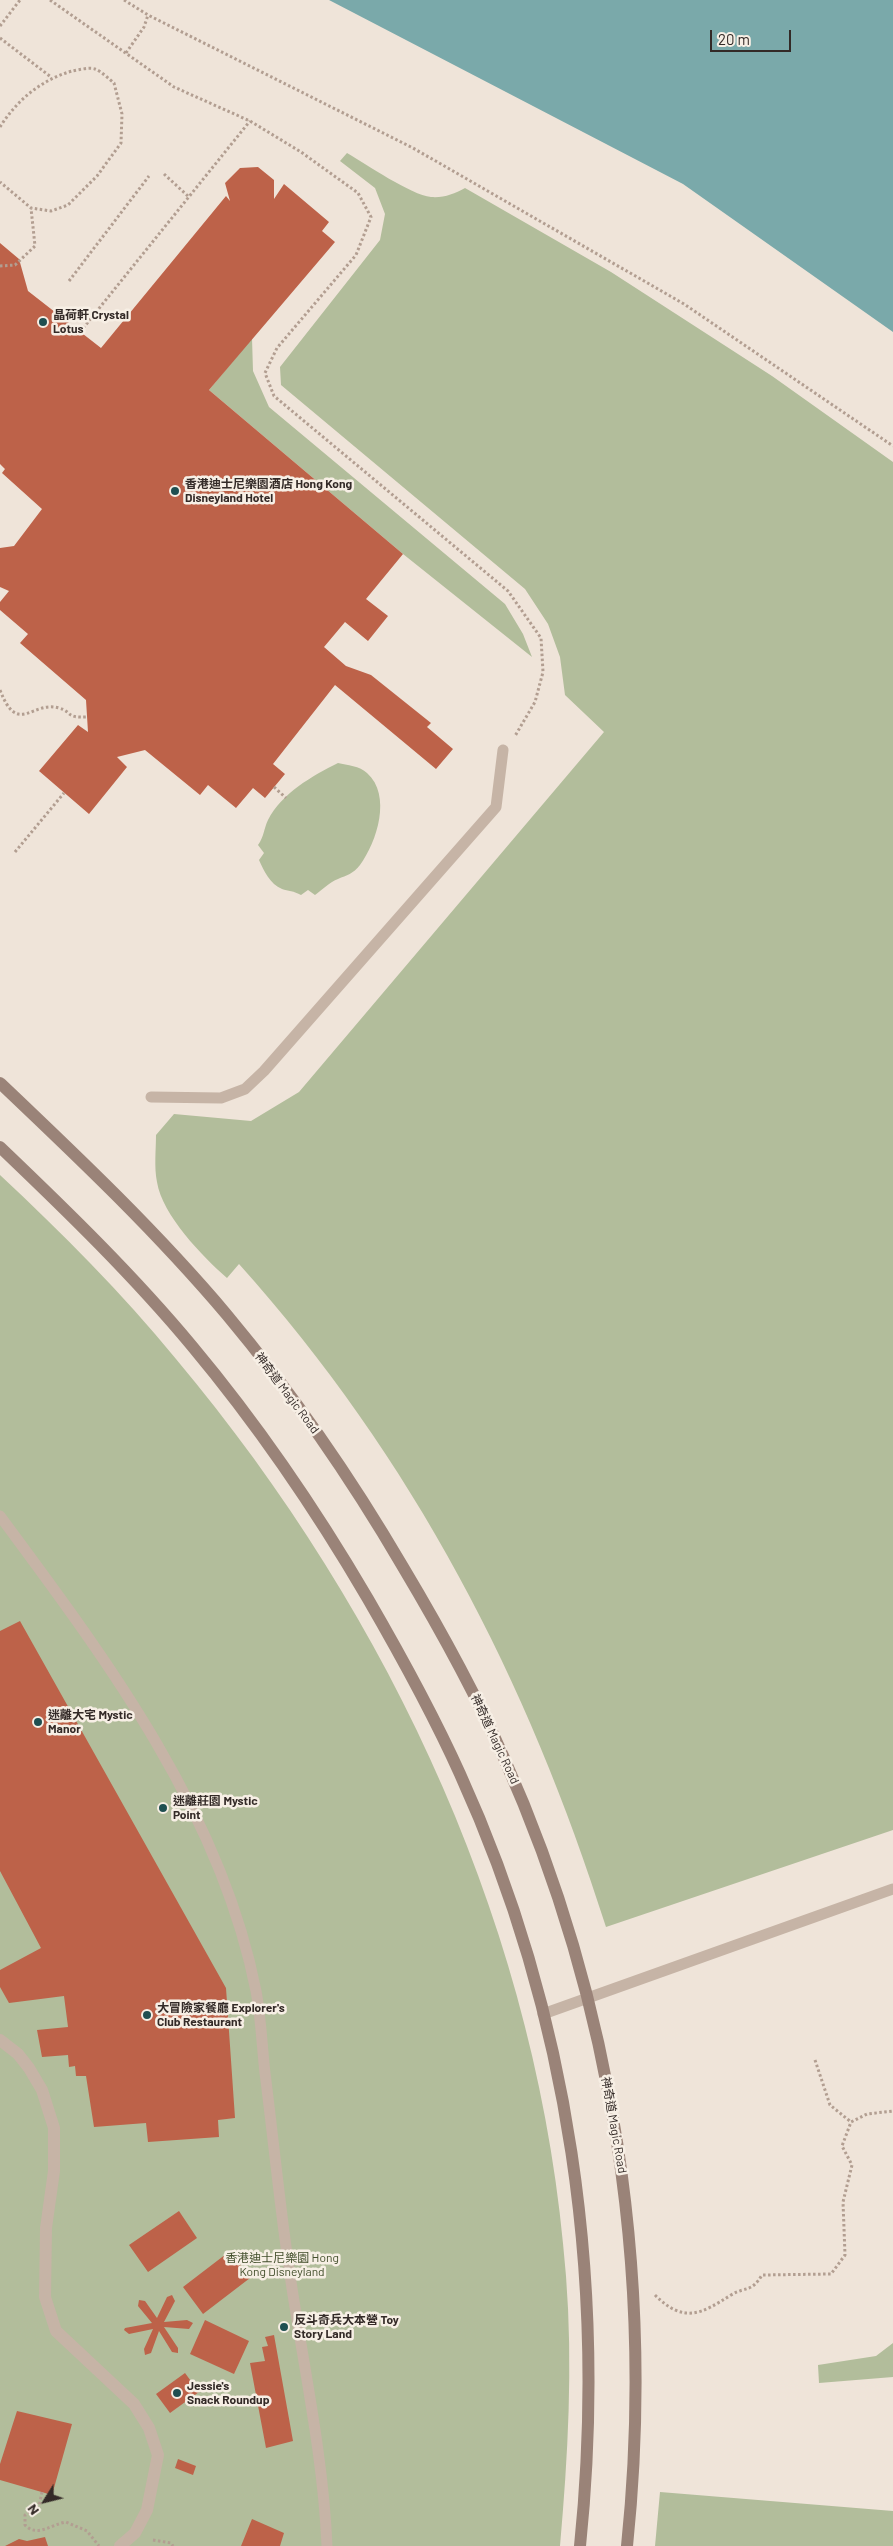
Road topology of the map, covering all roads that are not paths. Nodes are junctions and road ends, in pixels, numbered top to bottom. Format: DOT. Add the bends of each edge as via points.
graph roads {
  1 [pos="503,750"];
  2 [pos="0,1083"];
  3 [pos="151,1097"];
  4 [pos="0,1147"];
  5 [pos="0,1516"];
  6 [pos="893,1889"];
  7 [pos="588,1998"];
  8 [pos="543,2014"];
  9 [pos="0,2040"];
  10 [pos="120,2546"];
  11 [pos="327,2546"];
  12 [pos="580,2546"];
  13 [pos="627,2546"];
  1 -- 3 [label="lane" via="496,807 264,1071 245,1089 221,1098"];
  2 -- 7 [label="street, 神奇道 Magic Road" via="127,1205 221,1308 318,1433 372,1515 436,1623 504,1758 534,1828"];
  4 -- 8 [label="street" via="94,1237 192,1345 280,1460 333,1540 395,1645 462,1777 512,1906"];
  5 -- 11 [label="lane" via="119,1682 185,1795 230,1894 256,1991 290,2276 325,2502"];
  6 -- 7 [label="lane"];
  7 -- 8 [label="lane"];
  7 -- 13 [label="street, 神奇道 Magic Road" via="614,2122 626,2196 633,2272 636,2424"];
  8 -- 12 [label="street" via="568,2129 586,2275 589,2423"];
  9 -- 10 [label="street" via="29,2068 42,2090 54,2128 54,2171 46,2228 45,2298 56,2331 134,2404 149,2428 158,2455 147,2510 135,2533"];
}
